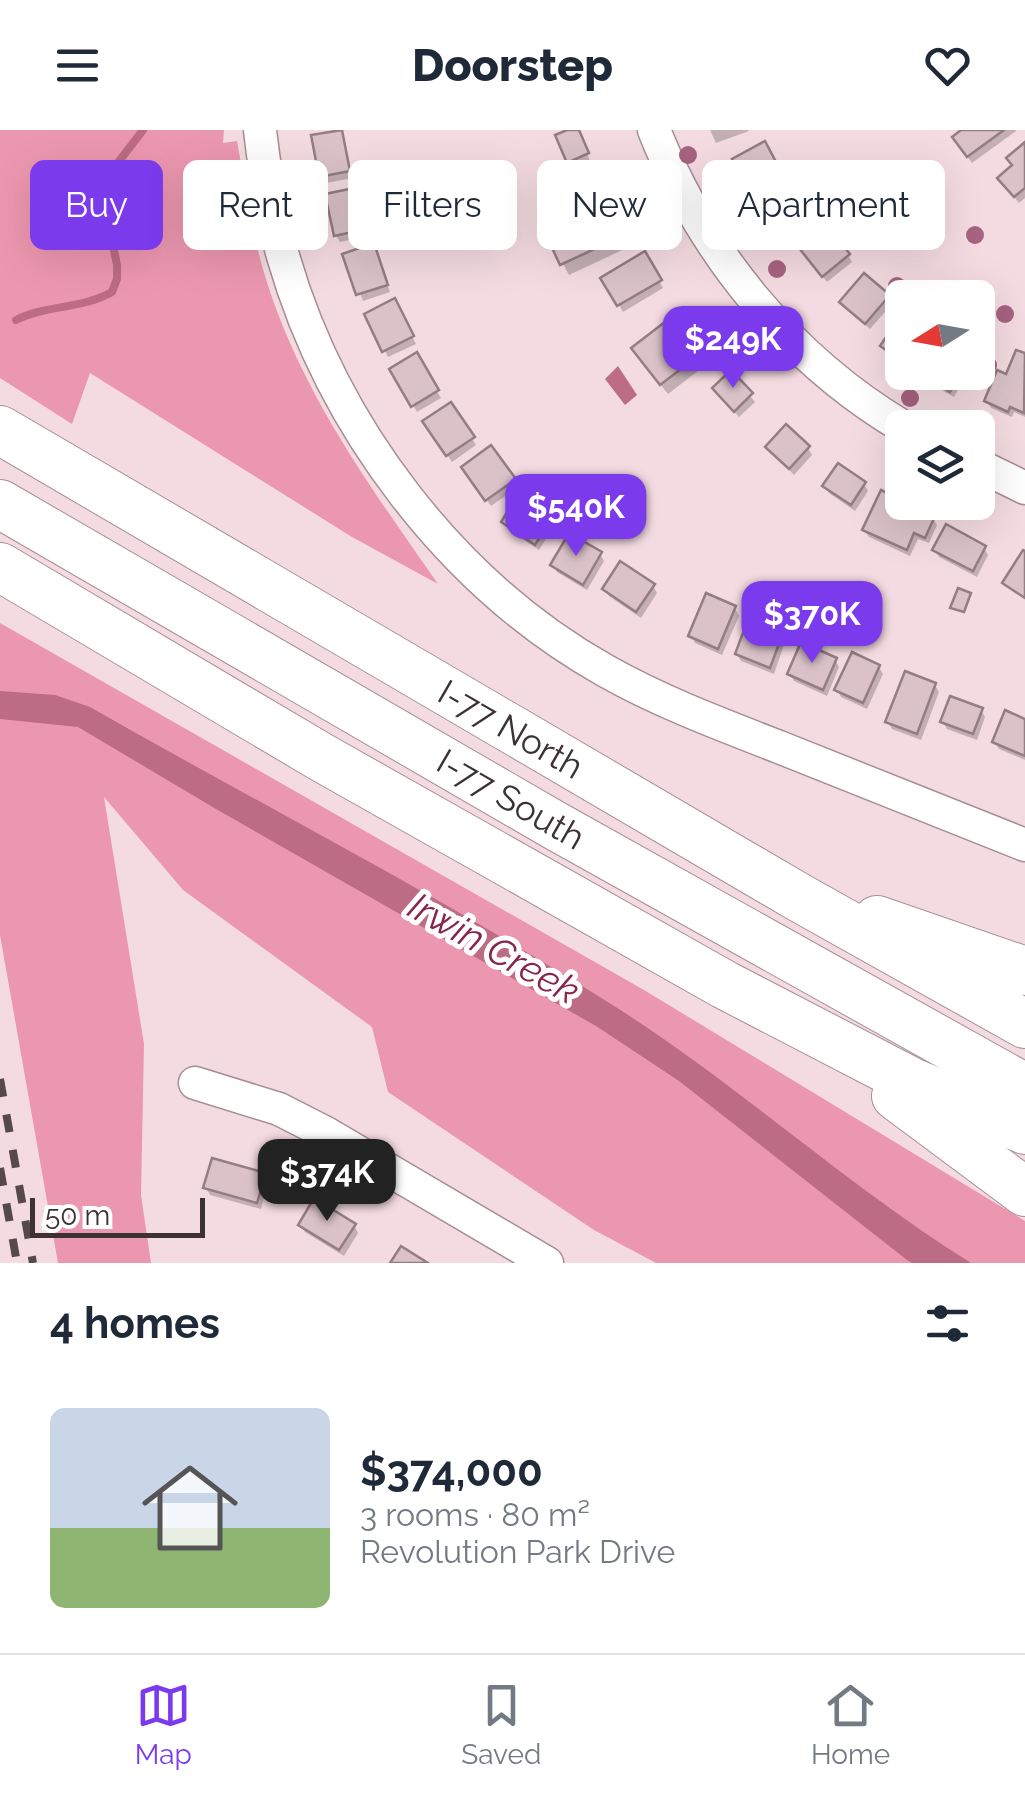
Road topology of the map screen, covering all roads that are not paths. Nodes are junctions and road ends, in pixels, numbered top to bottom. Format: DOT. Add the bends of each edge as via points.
graph roads {
  1 [pos="260,130"];
  2 [pos="654,130"];
  3 [pos="885,414"];
  4 [pos="0,430"];
  5 [pos="995,473"];
  6 [pos="1025,488"];
  7 [pos="0,504"];
  8 [pos="0,566"];
  9 [pos="0,589"];
  10 [pos="320,757"];
  11 [pos="1025,845"];
  12 [pos="800,898"];
  13 [pos="1025,971"];
  14 [pos="757,1002"];
  15 [pos="1025,1024"];
  16 [pos="195,1083"];
  17 [pos="1025,1088"];
  18 [pos="1025,1130"];
  19 [pos="1025,1192"];
  20 [pos="546,1263"];
  1 -- 11 [label="street" via="284,260 336,388 392,477 474,571 556,640 674,706"];
  2 -- 3 [label="street" via="679,188 747,292 834,378"];
  4 -- 12 [label="highway, I-77 North"];
  5 -- 6 [label="street"];
  7 -- 17 [label="highway, I-77 South"];
  8 -- 10 [label="highway"];
  9 -- 10 [label="highway"];
  10 -- 14 [label="highway"];
  12 -- 13 [label="highway"];
  12 -- 15 [label="highway, I-77 North"];
  14 -- 18 [label="highway" via="912,1082"];
  14 -- 19 [label="highway"];
  16 -- 20 [label="street" via="326,1133"];
}
